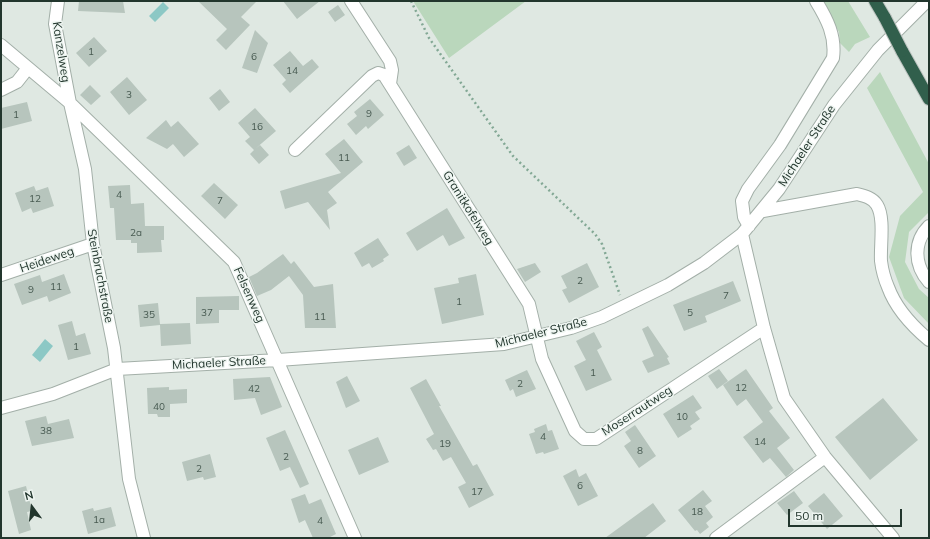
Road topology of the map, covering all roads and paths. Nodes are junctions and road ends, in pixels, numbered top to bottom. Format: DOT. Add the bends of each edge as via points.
graph roads {
  1 [pos="58,1"];
  2 [pos="351,1"];
  3 [pos="410,1"];
  4 [pos="816,1"];
  5 [pos="875,1"];
  6 [pos="927,1"];
  7 [pos="1,45"];
  8 [pos="28,68"];
  9 [pos="390,84"];
  10 [pos="1,90"];
  11 [pos="929,99"];
  12 [pos="70,103"];
  13 [pos="295,150"];
  14 [pos="763,211"];
  15 [pos="929,226"];
  16 [pos="746,230"];
  17 [pos="93,244"];
  18 [pos="1,275"];
  19 [pos="929,282"];
  20 [pos="624,306"];
  21 [pos="764,328"];
  22 [pos="537,337"];
  23 [pos="929,340"];
  24 [pos="278,360"];
  25 [pos="117,369"];
  26 [pos="1,408"];
  27 [pos="825,457"];
  28 [pos="144,538"];
  29 [pos="355,538"];
  30 [pos="716,538"];
  31 [pos="893,538"];
  1 -- 12 [label="street, Kanzelweg" via="55,24"];
  2 -- 9 [label="street" via="390,61"];
  3 -- 20 [label="path" via="429,38 513,156 602,244"];
  4 -- 16 [label="street" via="830,27 834,46 833,58 780,145 748,189 742,201"];
  5 -- 11 [label="highway, bridge"];
  6 -- 14 [label="street, Michaeler Straße" via="878,50 834,104"];
  7 -- 8 [label="street"];
  8 -- 10 [label="street" via="17,82"];
  8 -- 12 [label="street"];
  9 -- 13 [label="street, Granitkofelweg" via="384,75 378,73 372,76"];
  9 -- 22 [label="street, Granitkofelweg" via="529,304"];
  12 -- 17 [label="street, Steinbruchstraße" via="84,169"];
  12 -- 24 [label="street, Felsenweg" via="234,262"];
  14 -- 16 [label="street, Michaeler Straße"];
  14 -- 23 [label="street" via="857,194 870,197 878,206 881,262 887,287 899,310"];
  15 -- 19 [label="street" via="923,233 918,248 918,261 923,275"];
  16 -- 20 [label="street, Michaeler Straße" via="704,263 668,285"];
  16 -- 21 [label="street"];
  17 -- 18 [label="street, Heideweg"];
  17 -- 25 [label="street, Steinbruchstraße"];
  20 -- 22 [label="street, Michaeler Straße" via="602,317"];
  21 -- 22 [label="street, Moserrautweg" via="596,439 584,439 575,431 542,359"];
  21 -- 27 [label="street" via="784,398"];
  22 -- 24 [label="street, Michaeler Straße" via="469,348"];
  24 -- 25 [label="street, Michaeler Straße"];
  24 -- 29 [label="street, Felsenweg"];
  25 -- 26 [label="street, Michaeler Straße" via="53,394"];
  25 -- 28 [label="street, Steinbruchstraße" via="128,472"];
  27 -- 30 [label="street"];
  27 -- 31 [label="street"];
}
